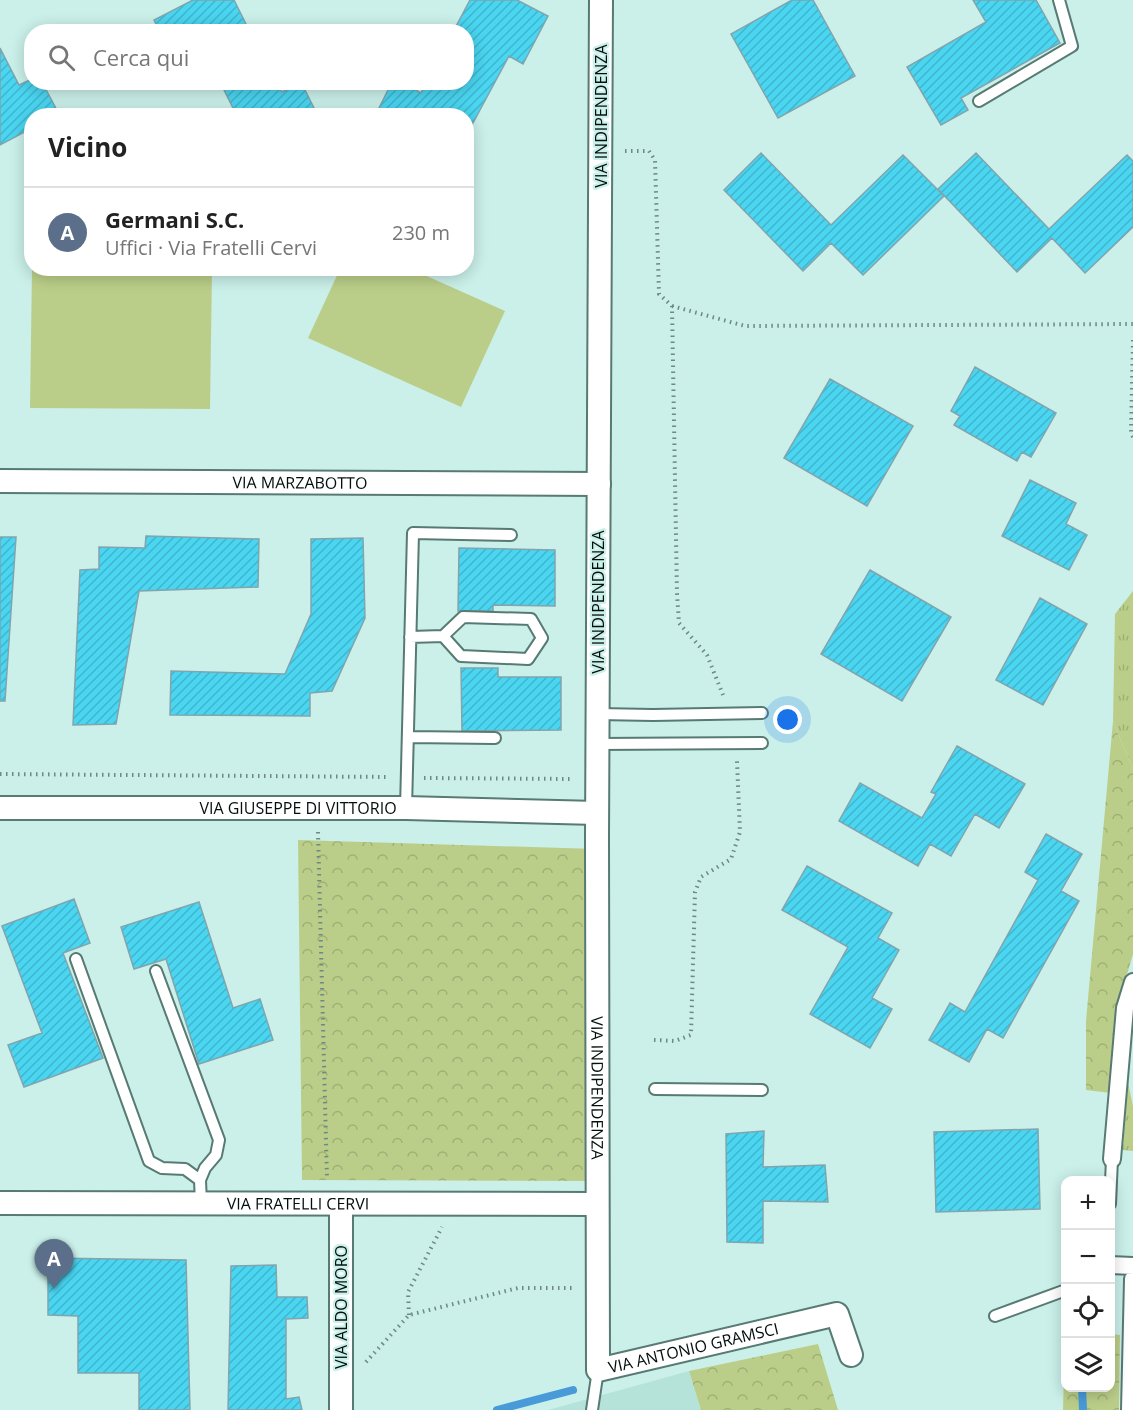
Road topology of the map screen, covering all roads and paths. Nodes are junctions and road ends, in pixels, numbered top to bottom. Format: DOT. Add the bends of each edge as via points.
graph roads {
  1 [pos="601,0"];
  2 [pos="1059,0"];
  3 [pos="979,101"];
  4 [pos="600,152"];
  5 [pos="672,306"];
  6 [pos="1133,324"];
  7 [pos="1133,340"];
  8 [pos="1133,437"];
  9 [pos="0,482"];
  10 [pos="599,484"];
  11 [pos="511,535"];
  12 [pos="443,636"];
  13 [pos="410,637"];
  14 [pos="762,713"];
  15 [pos="598,714"];
  16 [pos="730,714"];
  17 [pos="408,737"];
  18 [pos="495,738"];
  19 [pos="762,743"];
  20 [pos="597,744"];
  21 [pos="734,744"];
  22 [pos="0,774"];
  23 [pos="407,778"];
  24 [pos="597,779"];
  25 [pos="0,808"];
  26 [pos="406,808"];
  27 [pos="597,813"];
  28 [pos="318,831"];
  29 [pos="76,959"];
  30 [pos="156,970"];
  31 [pos="1133,982"];
  32 [pos="1129,1008"];
  33 [pos="654,1040"];
  34 [pos="655,1089"];
  35 [pos="762,1090"];
  36 [pos="1112,1159"];
  37 [pos="1113,1176"];
  38 [pos="200,1180"];
  39 [pos="0,1203"];
  40 [pos="201,1204"];
  41 [pos="334,1204"];
  42 [pos="454,1204"];
  43 [pos="597,1204"];
  44 [pos="1115,1265"];
  45 [pos="1133,1266"];
  46 [pos="1133,1279"];
  47 [pos="598,1287"];
  48 [pos="1061,1291"];
  49 [pos="409,1315"];
  50 [pos="995,1316"];
  51 [pos="851,1356"];
  52 [pos="598,1370"];
  53 [pos="341,1372"];
  54 [pos="341,1410"];
  55 [pos="592,1410"];
  56 [pos="1130,1410"];
  1 -- 4 [label="street, VIA INDIPENDENZA"];
  2 -- 3 [label="lane" via="1072,46"];
  4 -- 5 [label="path" via="649,151 655,160 659,294"];
  4 -- 10 [label="street, VIA INDIPENDENZA"];
  5 -- 6 [label="path" via="745,326"];
  5 -- 16 [label="path" via="679,623 707,655"];
  7 -- 8 [label="path"];
  9 -- 10 [label="street, VIA MARZABOTTO"];
  10 -- 15 [label="street, VIA INDIPENDENZA"];
  11 -- 13 [label="lane" via="413,533"];
  12 -- 12 [label="lane" via="461,656 528,659 542,638 531,618 464,617"];
  12 -- 13 [label="lane"];
  13 -- 17 [label="lane"];
  14 -- 16 [label="lane"];
  15 -- 16 [label="lane"];
  15 -- 20 [label="street, VIA INDIPENDENZA"];
  17 -- 18 [label="lane"];
  17 -- 23 [label="lane"];
  19 -- 21 [label="lane"];
  20 -- 21 [label="lane"];
  20 -- 24 [label="street, VIA INDIPENDENZA"];
  21 -- 33 [label="path" via="740,832 731,859 701,877 695,892 691,1035 675,1041"];
  22 -- 23 [label="path"];
  23 -- 24 [label="path"];
  23 -- 26 [label="lane"];
  24 -- 27 [label="street, VIA INDIPENDENZA"];
  25 -- 26 [label="street, VIA GIUSEPPE DI VITTORIO"];
  26 -- 27 [label="street, VIA GIUSEPPE DI VITTORIO"];
  27 -- 43 [label="street, VIA INDIPENDENZA"];
  28 -- 41 [label="path"];
  29 -- 38 [label="lane" via="149,1161 162,1168 185,1169"];
  30 -- 38 [label="lane" via="219,1140 216,1155"];
  31 -- 32 [label="street"];
  32 -- 36 [label="street"];
  34 -- 35 [label="lane"];
  36 -- 37 [label="lane"];
  38 -- 40 [label="lane"];
  39 -- 40 [label="street, VIA FRATELLI CERVI"];
  40 -- 41 [label="street, VIA FRATELLI CERVI"];
  41 -- 42 [label="street, VIA FRATELLI CERVI"];
  41 -- 53 [label="street, VIA ALDO MORO"];
  42 -- 43 [label="street, VIA FRATELLI CERVI"];
  42 -- 49 [label="path" via="408,1292"];
  43 -- 47 [label="street, VIA ANTONIO GRAMSCI"];
  44 -- 45 [label="street"];
  46 -- 56 [label="street"];
  47 -- 49 [label="path" via="518,1288"];
  47 -- 52 [label="street, VIA ANTONIO GRAMSCI"];
  48 -- 50 [label="lane"];
  49 -- 53 [label="path" via="356,1373"];
  51 -- 52 [label="street, VIA ANTONIO GRAMSCI" via="837,1314"];
  52 -- 55 [label="lane"];
  53 -- 54 [label="street, VIA ALDO MORO"];
}
